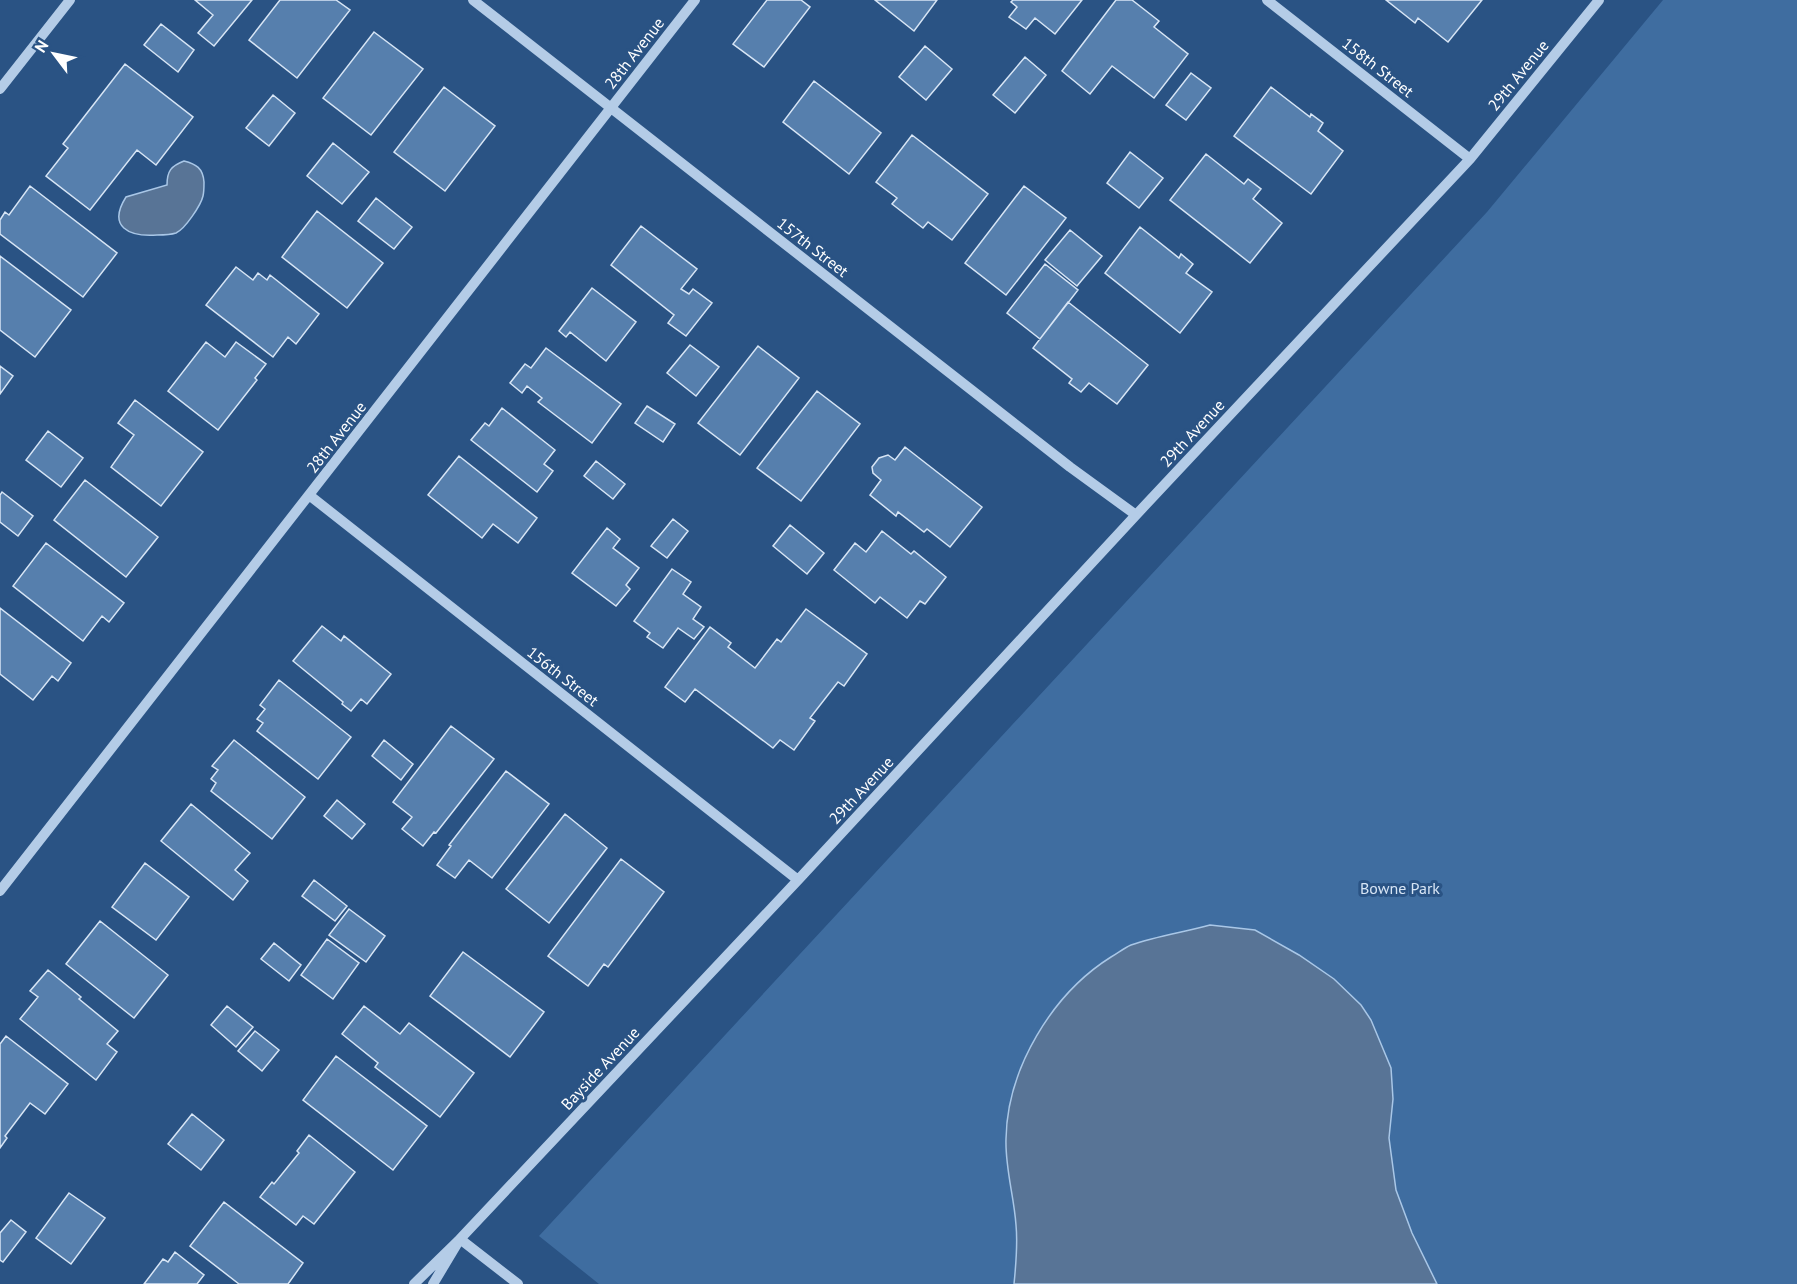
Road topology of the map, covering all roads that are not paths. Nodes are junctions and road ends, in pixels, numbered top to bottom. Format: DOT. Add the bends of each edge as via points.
graph roads {
  1 [pos="70,0"];
  2 [pos="473,0"];
  3 [pos="695,0"];
  4 [pos="1267,0"];
  5 [pos="1599,0"];
  6 [pos="0,89"];
  7 [pos="611,107"];
  8 [pos="1470,159"];
  9 [pos="309,495"];
  10 [pos="1136,515"];
  11 [pos="798,880"];
  12 [pos="0,891"];
  13 [pos="460,1239"];
  14 [pos="414,1284"];
  15 [pos="433,1284"];
  16 [pos="518,1284"];
  1 -- 6 [label="street"];
  2 -- 7 [label="street, 157th Street"];
  3 -- 7 [label="street, 28th Avenue"];
  4 -- 8 [label="street, 158th Street"];
  5 -- 8 [label="street, 29th Avenue"];
  7 -- 9 [label="street, 28th Avenue"];
  7 -- 10 [label="street, 157th Street"];
  8 -- 10 [label="street, 29th Avenue"];
  9 -- 11 [label="street, 156th Street"];
  9 -- 12 [label="street, 28th Avenue"];
  10 -- 11 [label="street, 29th Avenue"];
  11 -- 13 [label="street, Bayside Avenue"];
  13 -- 14 [label="street"];
  13 -- 15 [label="street, Bayside Avenue"];
  13 -- 16 [label="street"];
}
